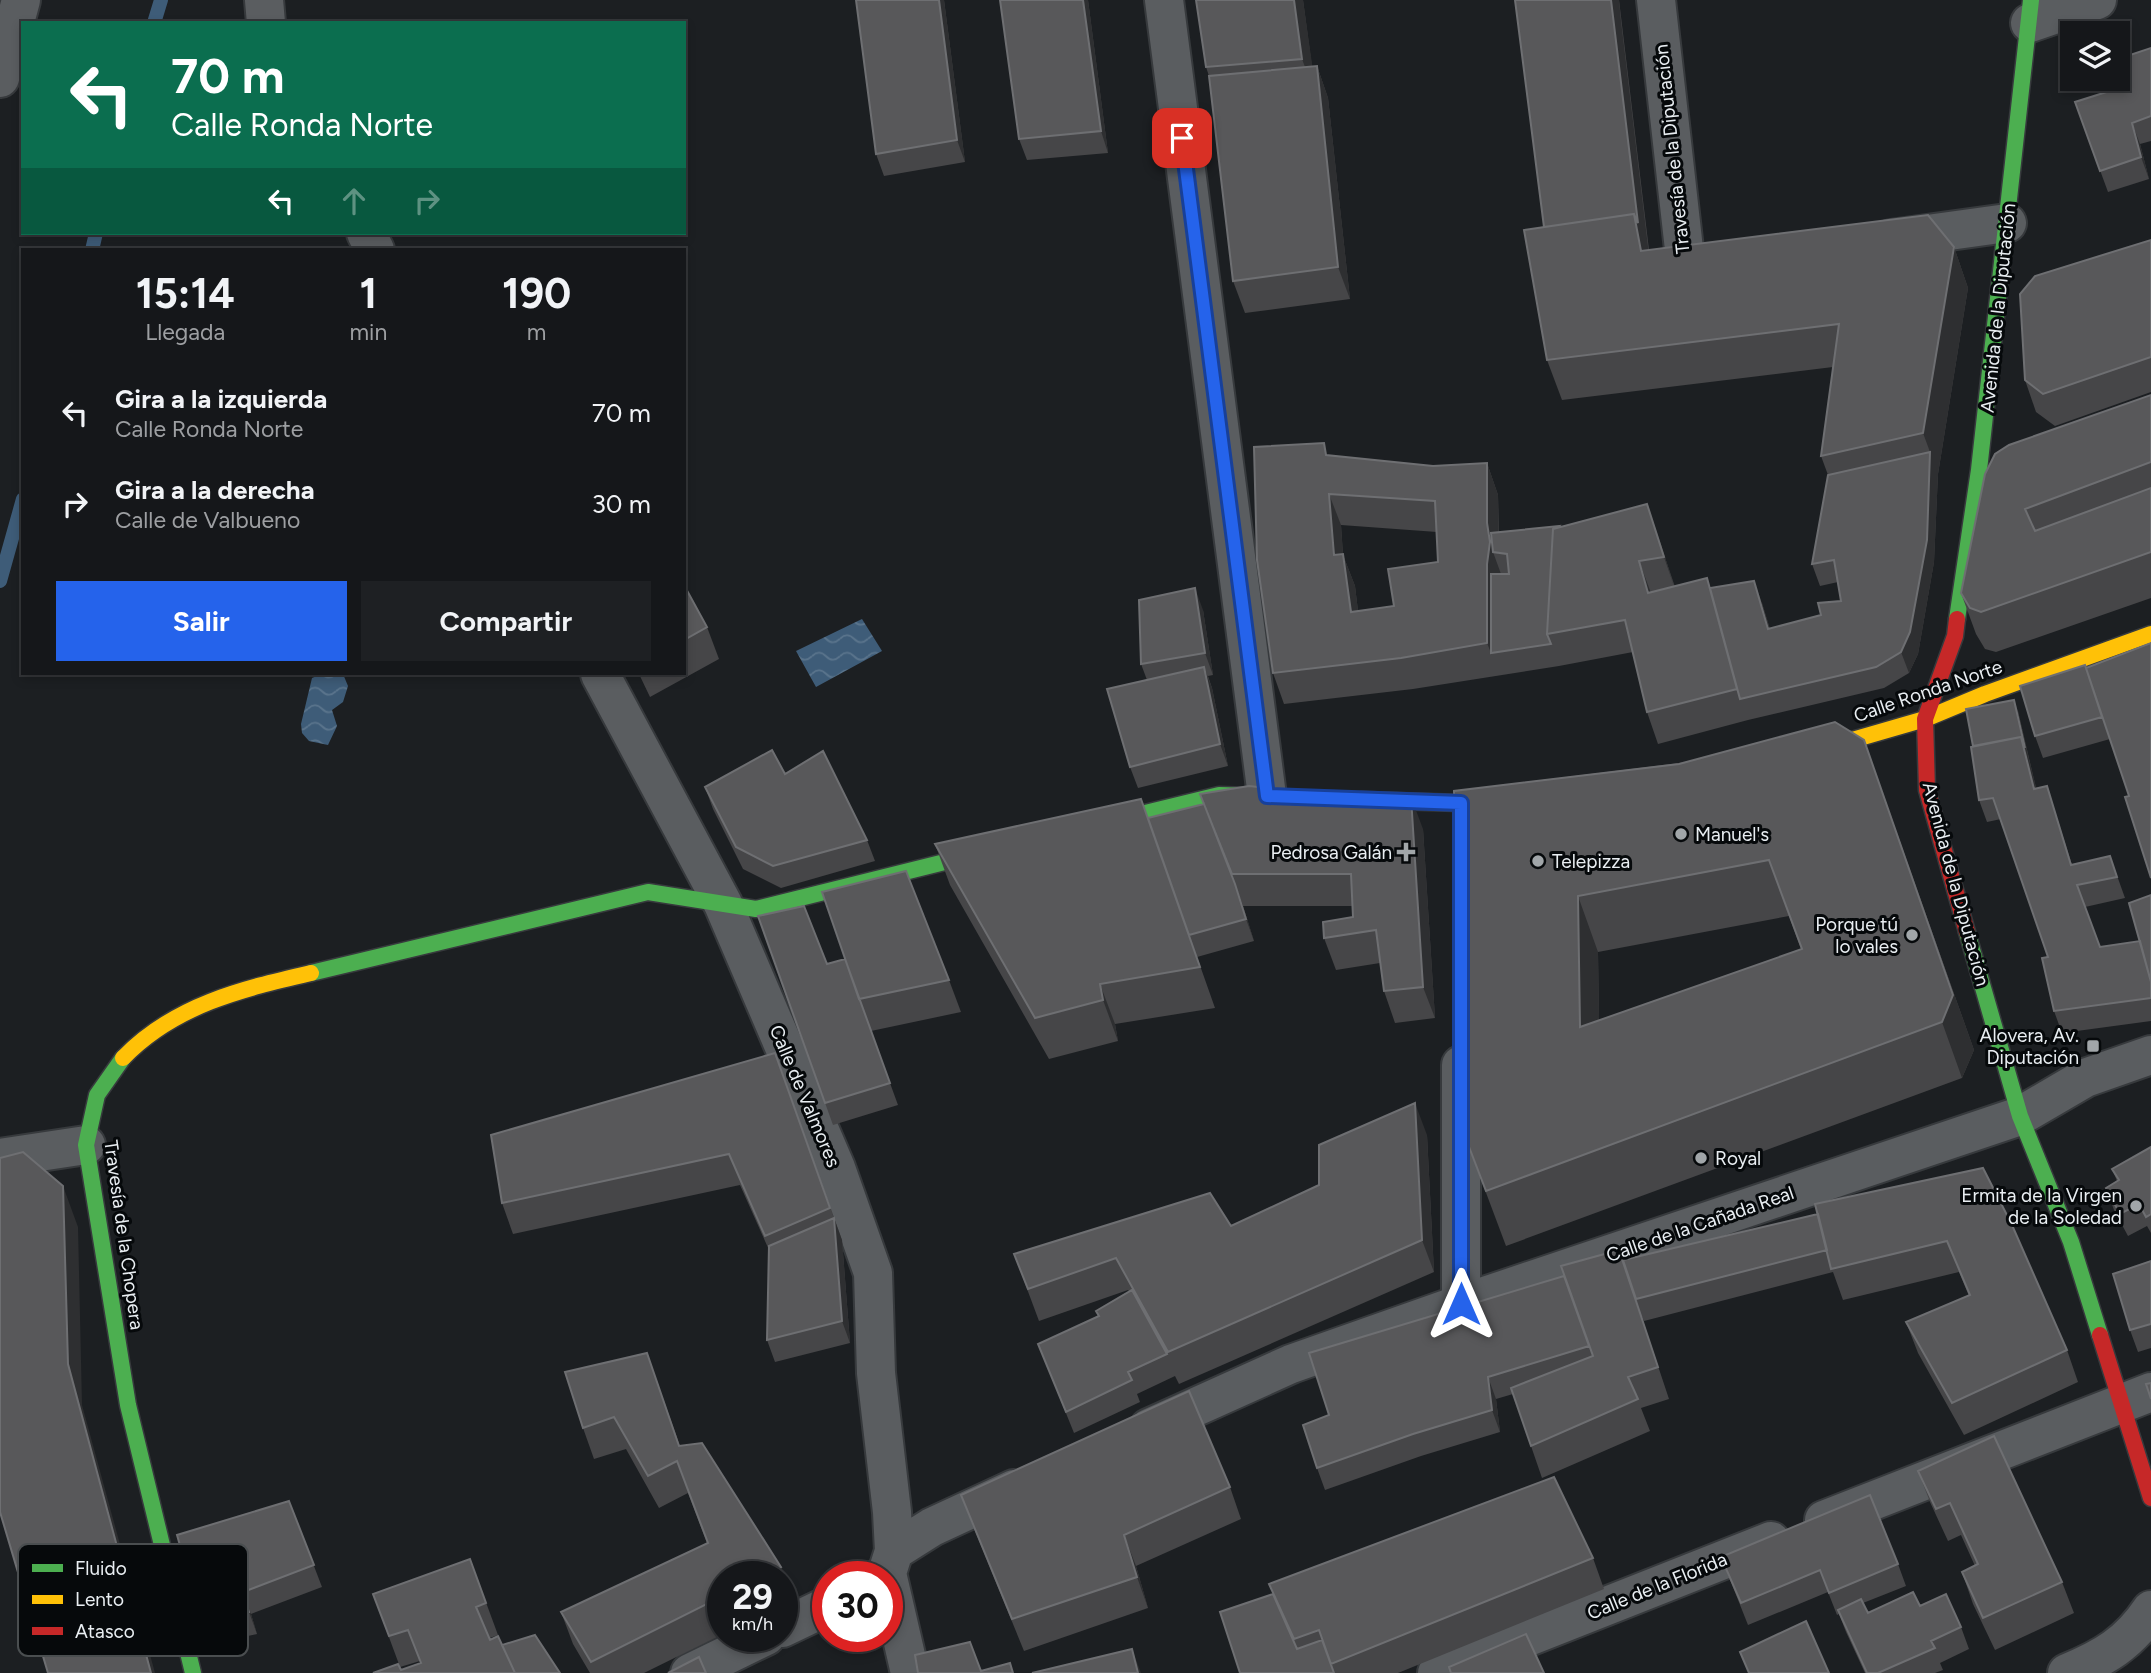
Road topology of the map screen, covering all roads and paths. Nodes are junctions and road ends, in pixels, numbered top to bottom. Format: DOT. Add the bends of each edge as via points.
graph roads {
  1 [pos="21,0"];
  2 [pos="264,0"];
  3 [pos="1164,0"];
  4 [pos="1656,0"];
  5 [pos="2097,0"];
  6 [pos="2031,11"];
  7 [pos="266,21"];
  8 [pos="0,78"];
  9 [pos="2007,223"];
  10 [pos="1860,243"];
  11 [pos="1753,258"];
  12 [pos="2036,289"];
  13 [pos="1998,302"];
  14 [pos="2019,458"];
  15 [pos="1979,470"];
  16 [pos="2151,634"];
  17 [pos="601,675"];
  18 [pos="1925,719"];
  19 [pos="1795,751"];
  20 [pos="1527,794"];
  21 [pos="1274,796"];
  22 [pos="1350,799"];
  23 [pos="1087,827"];
  24 [pos="1007,847"];
  25 [pos="723,904"];
  26 [pos="1461,1026"];
  27 [pos="2151,1055"];
  28 [pos="2020,1116"];
  29 [pos="86,1145"];
  30 [pos="0,1158"];
  31 [pos="1461,1304"];
  32 [pos="2136,1397"];
  33 [pos="1114,1443"];
  34 [pos="1041,1477"];
  35 [pos="2151,1498"];
  36 [pos="162,1544"];
  37 [pos="888,1561"];
  38 [pos="894,1561"];
  39 [pos="2146,1623"];
  40 [pos="903,1644"];
  41 [pos="733,1652"];
  42 [pos="690,1673"];
  43 [pos="909,1673"];
  44 [pos="1437,1673"];
  45 [pos="2067,1673"];
  1 -- 8 [label="street"];
  2 -- 7 [label="street"];
  3 -- 21 [label="street"];
  4 -- 11 [label="street, Travesía de la Diputación" via="1686,267"];
  5 -- 6 [label="street"];
  6 -- 9 [label="street, Avenida de la Diputación"];
  9 -- 10 [label="street"];
  9 -- 13 [label="street, Avenida de la Diputación"];
  12 -- 13 [label="street"];
  13 -- 15 [label="street, Avenida de la Diputación"];
  14 -- 15 [label="street"];
  15 -- 18 [label="street, Avenida de la Diputación" via="1955,636"];
  16 -- 18 [label="street, Calle Ronda Norte"];
  17 -- 25 [label="street, Calle de Valmores"];
  18 -- 19 [label="street, Calle Ronda Norte"];
  18 -- 28 [label="street, Avenida de la Diputación" via="1927,790"];
  20 -- 22 [label="street" via="1461,817"];
  21 -- 23 [label="street" via="1219,794"];
  24 -- 25 [label="street" via="756,909"];
  25 -- 29 [label="street, Travesía de la Chopera" via="648,892 243,989 174,1017 124,1056 97,1095"];
  25 -- 37 [label="street, Calle de Valmores" via="836,1168 873,1273 876,1373 892,1512"];
  26 -- 31 [label="street"];
  27 -- 28 [label="street, Calle de la Cañada Real" via="2085,1078"];
  28 -- 31 [label="street, Calle de la Cañada Real"];
  28 -- 32 [label="street, Avenida de la Diputación"];
  29 -- 30 [label="street"];
  29 -- 36 [label="street, Travesía de la Chopera" via="128,1405"];
  31 -- 33 [label="street, Calle de la Cañada Real" via="1291,1364"];
  32 -- 35 [label="street, Avenida de la Diputación"];
  32 -- 44 [label="street, Calle de la Florida"];
  34 -- 38 [label="street" via="932,1527"];
  39 -- 45 [label="street" via="2117,1648"];
  40 -- 43 [label="street, Calle de Valmores"];
  41 -- 42 [label="street"];
}
